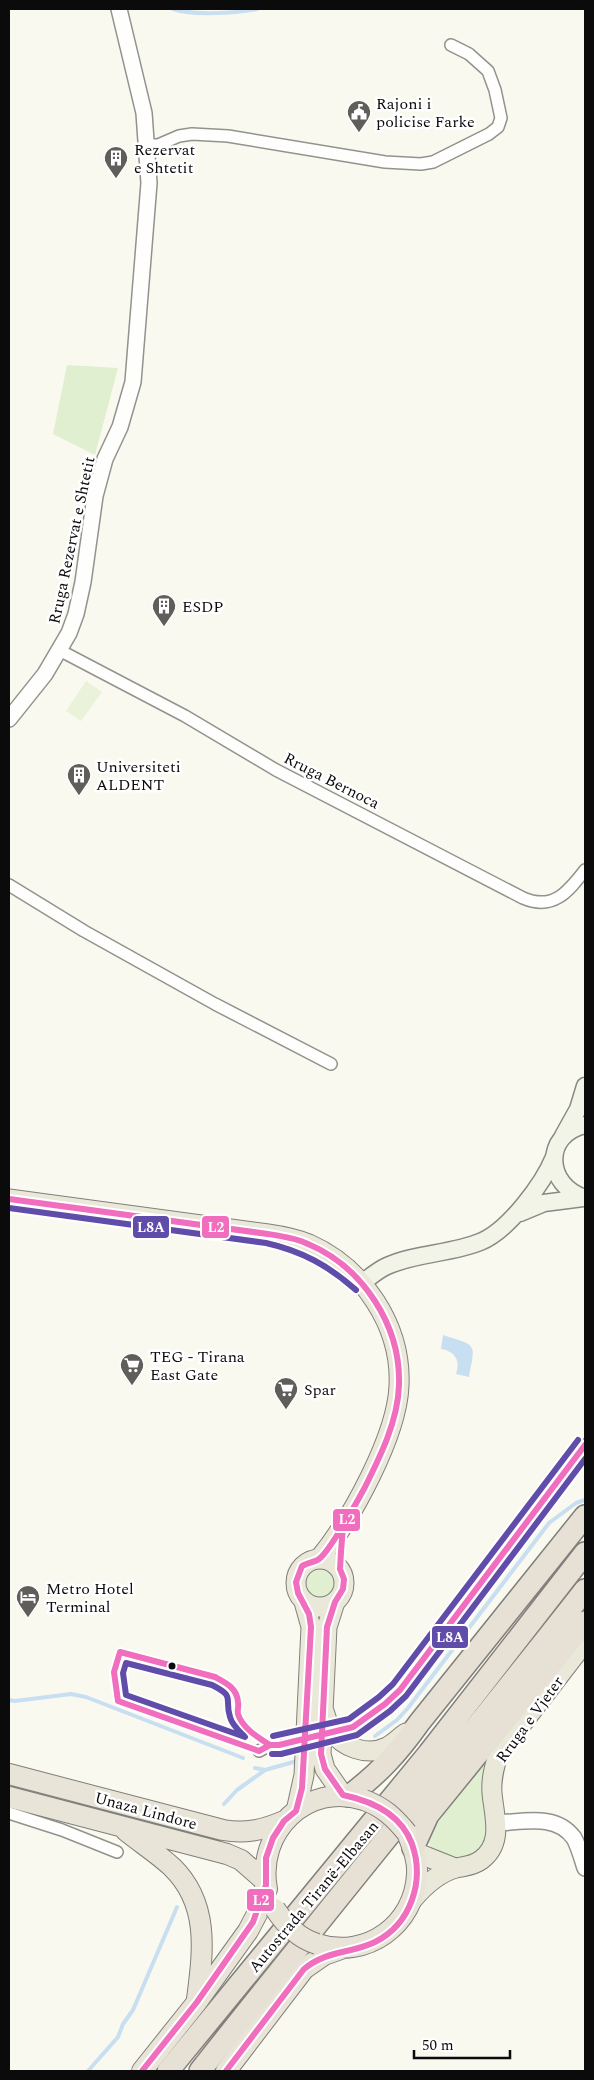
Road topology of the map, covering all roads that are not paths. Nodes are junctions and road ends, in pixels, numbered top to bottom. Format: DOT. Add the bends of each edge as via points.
graph roads {
  1 [pos="119,9"];
  2 [pos="451,45"];
  3 [pos="147,145"];
  4 [pos="61,651"];
  5 [pos="9,719"];
  6 [pos="585,870"];
  7 [pos="9,885"];
  8 [pos="332,1064"];
  9 [pos="585,1086"];
  10 [pos="585,1125"];
  11 [pos="562,1138"];
  12 [pos="554,1156"];
  13 [pos="585,1198"];
  14 [pos="9,1199"];
  15 [pos="510,1219"];
  16 [pos="362,1283"];
  17 [pos="585,1445"];
  18 [pos="585,1516"];
  19 [pos="343,1526"];
  20 [pos="585,1553"];
  21 [pos="319,1559"];
  22 [pos="340,1570"];
  23 [pos="585,1590"];
  24 [pos="304,1602"];
  25 [pos="335,1602"];
  26 [pos="585,1622"];
  27 [pos="585,1642"];
  28 [pos="323,1708"];
  29 [pos="419,1723"];
  30 [pos="353,1727"];
  31 [pos="279,1745"];
  32 [pos="259,1751"];
  33 [pos="9,1774"];
  34 [pos="9,1797"];
  35 [pos="352,1797"];
  36 [pos="9,1813"];
  37 [pos="290,1816"];
  38 [pos="497,1823"];
  39 [pos="121,1826"];
  40 [pos="412,1844"];
  41 [pos="117,1852"];
  42 [pos="455,1868"];
  43 [pos="585,1868"];
  44 [pos="266,1883"];
  45 [pos="413,1899"];
  46 [pos="342,1949"];
  47 [pos="196,2002"];
  48 [pos="142,2071"];
  49 [pos="168,2071"];
  50 [pos="200,2071"];
  51 [pos="226,2071"];
  1 -- 3 [label="street, Rruga Rezervat e Shtetit" via="144,113"];
  2 -- 3 [label="street" via="469,54 488,71 501,118 498,127 489,134 433,162 385,162 228,136 192,134 158,145"];
  3 -- 4 [label="street, Rruga Rezervat e Shtetit" via="149,183 134,382 120,427 105,458 95,496 76,614"];
  4 -- 5 [label="street, Rruga Rezervat e Shtetit"];
  4 -- 6 [label="street, Rruga Bernoca" via="185,716 276,770 533,903 550,903 573,885"];
  7 -- 8 [label="street" via="215,1004"];
  9 -- 11 [label="main road" via="578,1109"];
  10 -- 11 [label="main road"];
  11 -- 12 [label="main road"];
  12 -- 13 [label="main road" via="561,1182 571,1192"];
  12 -- 15 [label="main road" via="537,1189"];
  13 -- 15 [label="main road" via="544,1203"];
  14 -- 16 [label="main road" via="294,1239 327,1255"];
  15 -- 16 [label="main road" via="482,1241 393,1264"];
  16 -- 19 [label="main road" via="378,1303 390,1331 399,1384 392,1424"];
  17 -- 30 [label="street" via="400,1690"];
  18 -- 29 [label="highway"];
  19 -- 21 [label="main road"];
  19 -- 22 [label="main road"];
  20 -- 49 [label="highway, Autostrada Tiranë-Elbasan" via="429,1753"];
  21 -- 22 [label="main road" via="332,1562"];
  21 -- 24 [label="main road" via="302,1566 296,1576 298,1593"];
  22 -- 25 [label="main road" via="344,1584 342,1594"];
  23 -- 50 [label="highway, Autostrada Tiranë-Elbasan"];
  24 -- 25 [label="main road" via="319,1608"];
  24 -- 37 [label="main road" via="311,1627 304,1775"];
  25 -- 28 [label="main road" via="327,1627"];
  26 -- 40 [label="highway" via="428,1815"];
  27 -- 38 [label="main road, Rruga e Vjeter" via="498,1755 492,1772"];
  28 -- 29 [label="main road" via="330,1729 340,1741 358,1750 386,1748"];
  28 -- 35 [label="main road" via="321,1754 325,1769"];
  29 -- 35 [label="highway" via="379,1773"];
  31 -- 32 [label="street" via="270,1745"];
  33 -- 37 [label="highway, Unaza Lindore" via="223,1830 250,1832 269,1828"];
  34 -- 39 [label="highway, Unaza Lindore"];
  35 -- 37 [label="highway" via="321,1798"];
  35 -- 40 [label="highway, bridge" via="377,1805 394,1817"];
  36 -- 41 [label="street"];
  37 -- 44 [label="highway" via="272,1838 266,1858"];
  38 -- 42 [label="main road, Rruga e Vjeter" via="495,1841 487,1856 479,1862"];
  38 -- 43 [label="street" via="555,1822 574,1839"];
  39 -- 44 [label="highway, Unaza Lindore" via="227,1854 240,1860"];
  39 -- 47 [label="highway" via="172,1868 188,1888 202,1930 203,1954"];
  40 -- 42 [label="main road"];
  40 -- 45 [label="highway" via="418,1872"];
  42 -- 45 [label="main road, Rruga e Vjeter" via="431,1881"];
  44 -- 46 [label="highway, bridge" via="274,1909 296,1934 317,1944"];
  44 -- 47 [label="highway" via="253,1922"];
  45 -- 46 [label="highway" via="400,1921 388,1933 366,1944"];
  46 -- 51 [label="highway" via="324,1955 304,1969"];
  47 -- 48 [label="highway"];
}
